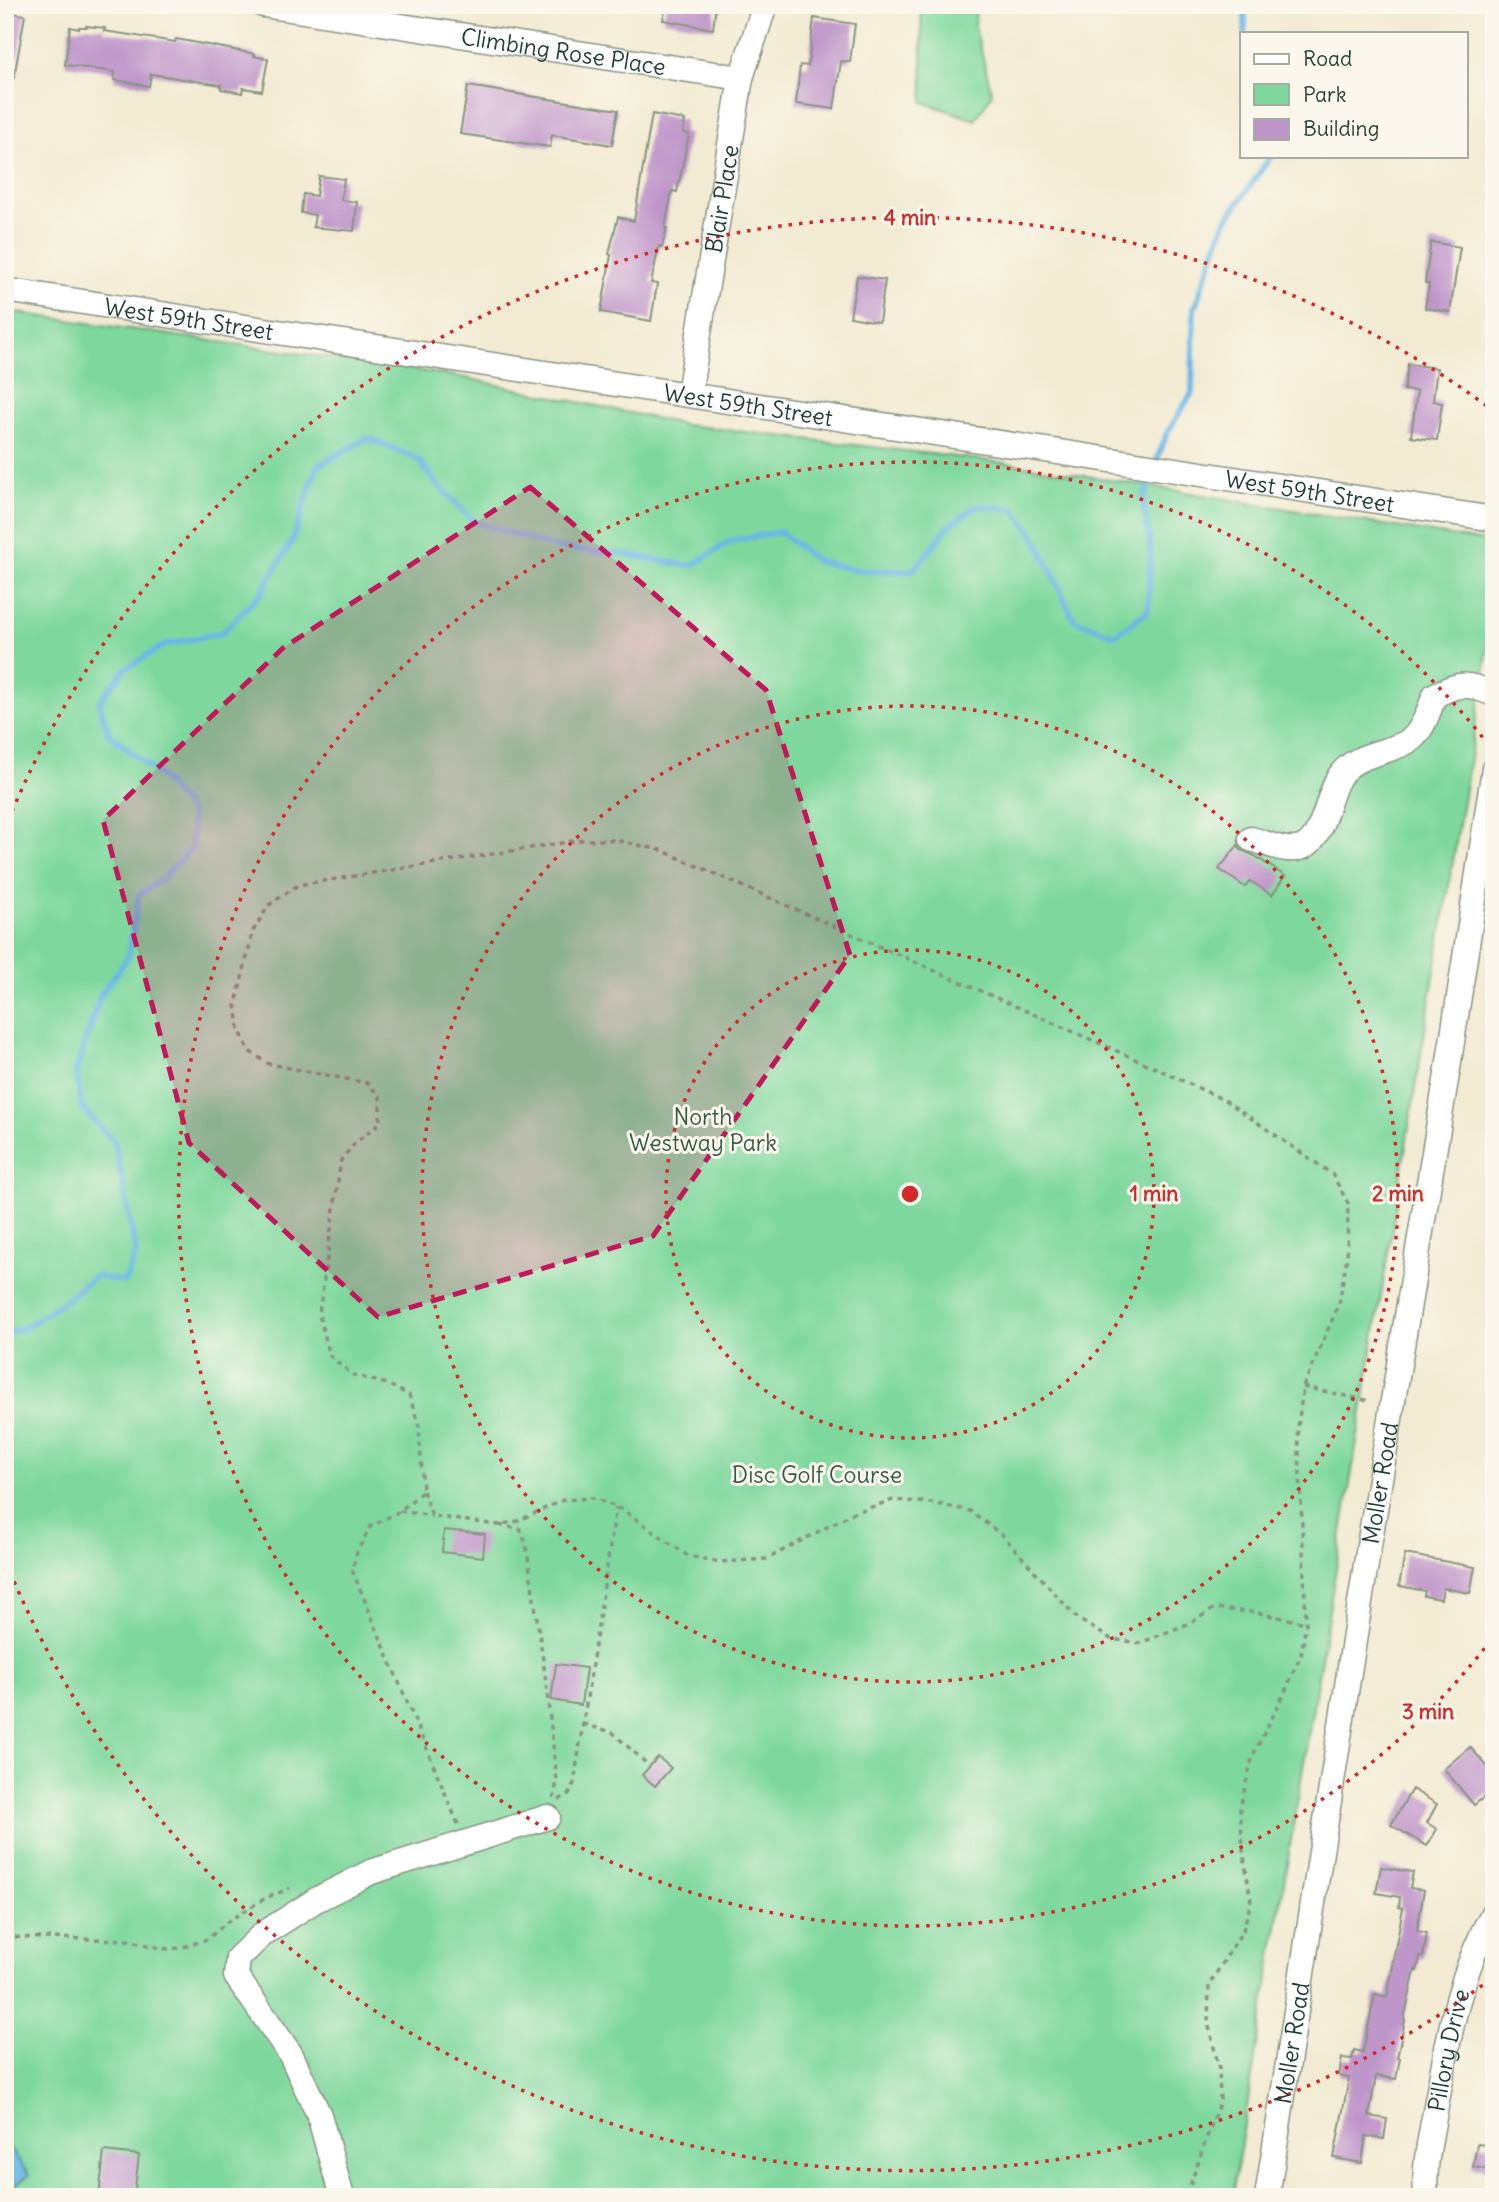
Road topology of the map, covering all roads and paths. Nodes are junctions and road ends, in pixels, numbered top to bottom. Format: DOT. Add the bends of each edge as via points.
graph roads {
  1 [pos="262,5"];
  2 [pos="765,5"];
  3 [pos="741,78"];
  4 [pos="5,290"];
  5 [pos="689,394"];
  6 [pos="1494,519"];
  7 [pos="1494,694"];
  8 [pos="1494,769"];
  9 [pos="1251,839"];
  10 [pos="1303,1387"];
  11 [pos="1392,1405"];
  12 [pos="423,1491"];
  13 [pos="616,1507"];
  14 [pos="400,1511"];
  15 [pos="432,1516"];
  16 [pos="497,1525"];
  17 [pos="1306,1623"];
  18 [pos="583,1724"];
  19 [pos="647,1764"];
  20 [pos="548,1818"];
  21 [pos="460,1830"];
  22 [pos="301,1883"];
  23 [pos="1494,1911"];
  24 [pos="5,1937"];
  25 [pos="342,2197"];
  26 [pos="1186,2197"];
  27 [pos="1267,2197"];
  28 [pos="1426,2197"];
  1 -- 3 [label="street, Climbing Rose Place"];
  2 -- 3 [label="street, Blair Place"];
  3 -- 5 [label="street, Blair Place"];
  4 -- 5 [label="street, West 59th Street"];
  5 -- 6 [label="street, West 59th Street"];
  7 -- 9 [label="street" via="1457,685 1435,695 1411,740 1355,762 1339,777 1314,838 1305,847 1290,850"];
  8 -- 11 [label="street, Moller Road"];
  10 -- 11 [label="path"];
  10 -- 12 [label="path" via="1339,1304 1347,1257 1348,1203 1332,1174 1226,1101 1160,1070 661,850 580,840 298,885 269,905 253,931 236,1004 239,1029 249,1051 269,1064 367,1083 380,1096 380,1124 341,1160 319,1314 330,1356 352,1375 409,1395 419,1426"];
  10 -- 17 [label="path" via="1298,1427"];
  11 -- 27 [label="street, Moller Road"];
  12 -- 14 [label="path"];
  12 -- 15 [label="path"];
  13 -- 16 [label="path" via="594,1498 563,1500 518,1521"];
  13 -- 17 [label="path" via="688,1556 720,1562 767,1559 853,1513 892,1500 932,1503 970,1511 1002,1535 1078,1619 1111,1639 1140,1643 1215,1608"];
  13 -- 18 [label="path"];
  14 -- 15 [label="path"];
  14 -- 21 [label="path" via="370,1527 352,1570"];
  15 -- 16 [label="path"];
  16 -- 18 [label="path" via="520,1530 526,1543 557,1781 553,1803 569,1794"];
  17 -- 26 [label="path" via="1301,1656 1252,1755 1240,1808 1251,1902 1243,1930 1209,1985 1208,2023 1219,2067 1220,2100"];
  18 -- 19 [label="path" via="612,1732"];
  20 -- 25 [label="street" via="371,1872 283,1921 238,1958 236,1976 291,2055 319,2115"];
  22 -- 24 [label="path" via="264,1899 208,1939 180,1948 127,1940"];
  23 -- 28 [label="street, Pillory Drive" via="1454,2008 1427,2160"];
}
